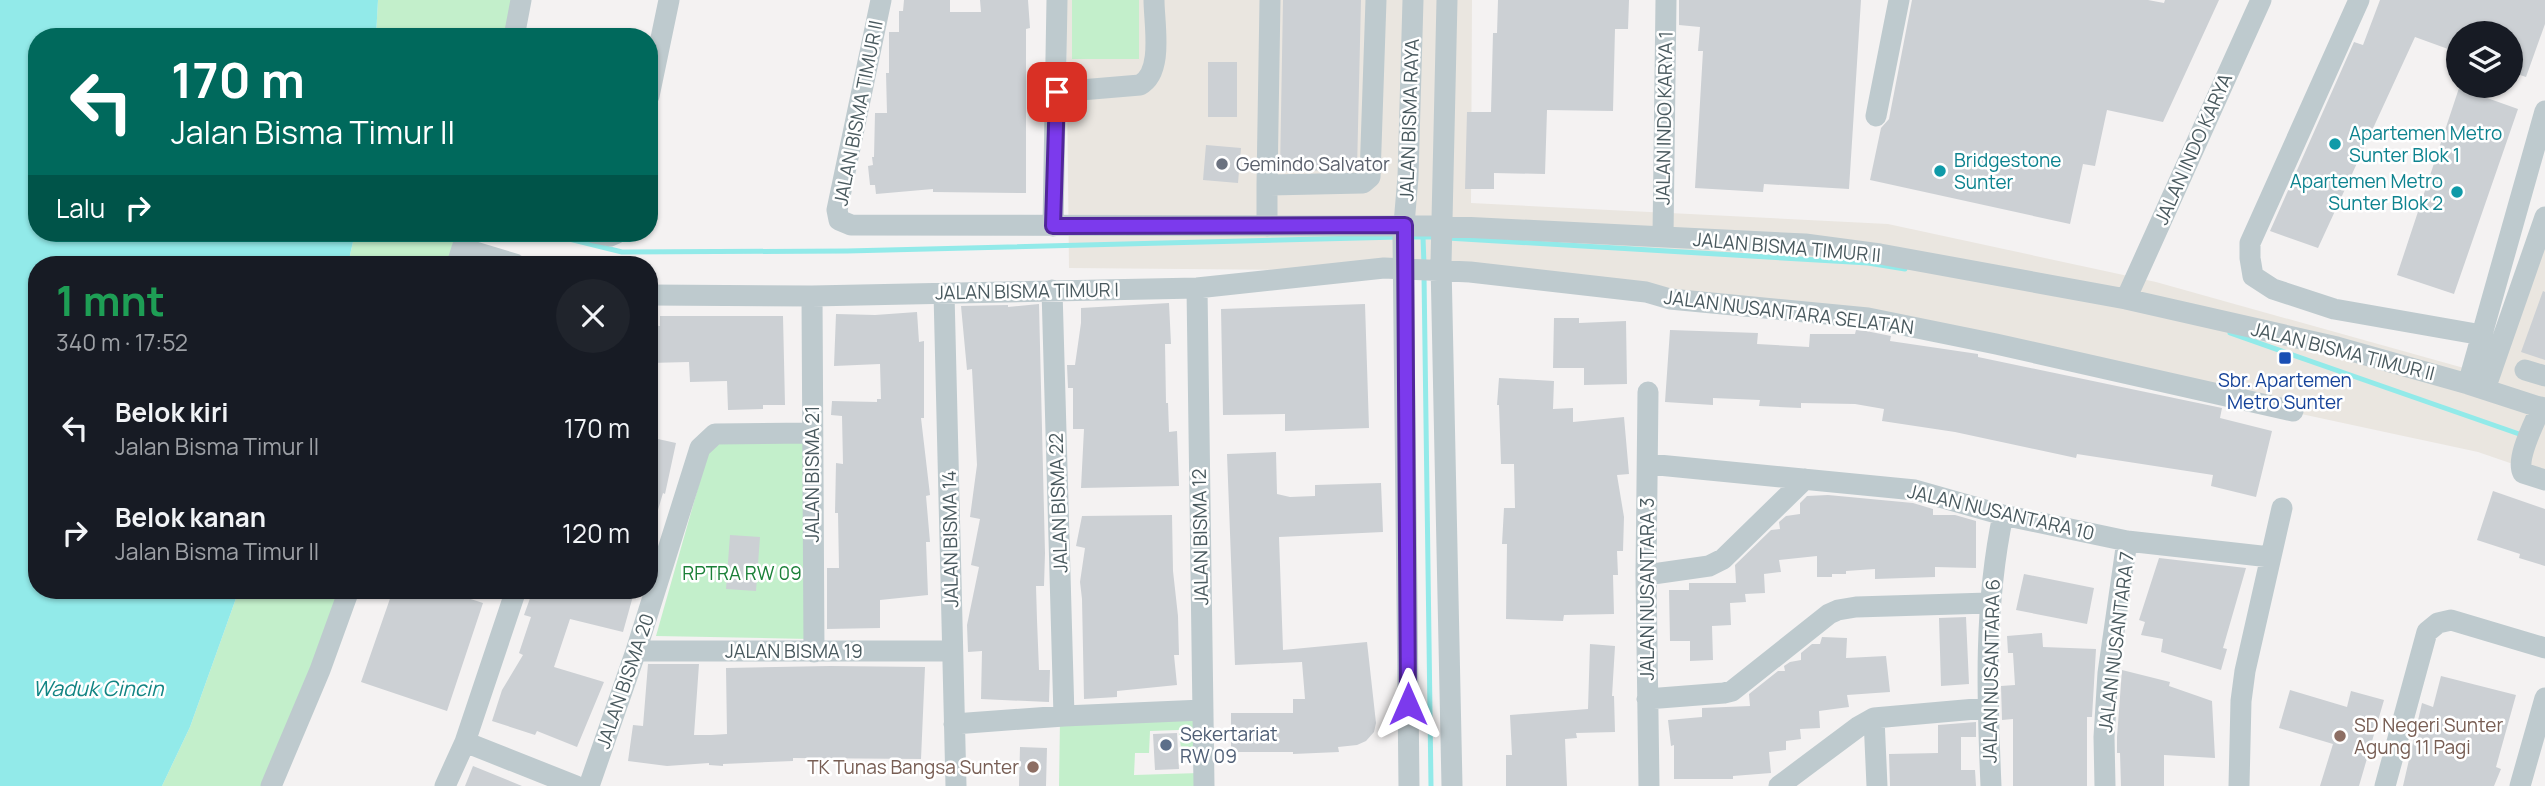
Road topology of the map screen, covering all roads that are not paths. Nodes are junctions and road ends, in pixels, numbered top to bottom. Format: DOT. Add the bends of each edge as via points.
graph roads {
  1 [pos="521,0"];
  2 [pos="669,0"];
  3 [pos="881,0"];
  4 [pos="1058,0"];
  5 [pos="1154,0"];
  6 [pos="1270,0"];
  7 [pos="1377,0"];
  8 [pos="1413,0"];
  9 [pos="1447,0"];
  10 [pos="1665,0"];
  11 [pos="1899,0"];
  12 [pos="2261,0"];
  13 [pos="2359,0"];
  14 [pos="516,28"];
  15 [pos="658,53"];
  16 [pos="1057,92"];
  17 [pos="2545,111"];
  18 [pos="1877,116"];
  19 [pos="1371,175"];
  20 [pos="1408,177"];
  21 [pos="1267,185"];
  22 [pos="2545,217"];
  23 [pos="1053,226"];
  24 [pos="1267,226"];
  25 [pos="1441,229"];
  26 [pos="1404,231"];
  27 [pos="1663,236"];
  28 [pos="463,246"];
  29 [pos="492,256"];
  30 [pos="1407,265"];
  31 [pos="1440,267"];
  32 [pos="1197,288"];
  33 [pos="1052,290"];
  34 [pos="944,293"];
  35 [pos="658,295"];
  36 [pos="812,296"];
  37 [pos="2126,299"];
  38 [pos="2342,311"];
  39 [pos="2482,335"];
  40 [pos="2328,345"];
  41 [pos="2476,387"];
  42 [pos="1648,391"];
  43 [pos="2543,408"];
  44 [pos="2293,411"];
  45 [pos="812,433"];
  46 [pos="1648,464"];
  47 [pos="1805,480"];
  48 [pos="2545,480"];
  49 [pos="2282,508"];
  50 [pos="2003,515"];
  51 [pos="2127,541"];
  52 [pos="2270,557"];
  53 [pos="1646,575"];
  54 [pos="658,582"];
  55 [pos="346,599"];
  56 [pos="513,599"];
  57 [pos="653,599"];
  58 [pos="1989,603"];
  59 [pos="2545,648"];
  60 [pos="953,651"];
  61 [pos="636,652"];
  62 [pos="814,652"];
  63 [pos="1647,698"];
  64 [pos="2545,698"];
  65 [pos="1987,708"];
  66 [pos="1203,710"];
  67 [pos="1064,716"];
  68 [pos="1874,718"];
  69 [pos="2542,723"];
  70 [pos="954,724"];
  71 [pos="465,742"];
  72 [pos="271,786"];
  73 [pos="445,786"];
  74 [pos="576,786"];
  75 [pos="589,786"];
  76 [pos="956,786"];
  77 [pos="1204,786"];
  78 [pos="1409,786"];
  79 [pos="1452,786"];
  80 [pos="1649,786"];
  81 [pos="1779,786"];
  82 [pos="1877,786"];
  83 [pos="1990,786"];
  84 [pos="2105,786"];
  85 [pos="2239,786"];
  86 [pos="2385,786"];
  87 [pos="2520,786"];
  1 -- 14 [label="street"];
  2 -- 15 [label="street"];
  3 -- 23 [label="street, JALAN BISMA TIMUR II" via="839,219 851,225"];
  4 -- 16 [label="street"];
  5 -- 16 [label="street" via="1155,65 1146,82"];
  6 -- 21 [label="street"];
  7 -- 19 [label="street"];
  8 -- 20 [label="street, JALAN BISMA RAYA"];
  9 -- 25 [label="street, JALAN BISMA RAYA"];
  10 -- 27 [label="street, JALAN INDO KARYA 1"];
  11 -- 18 [label="street"];
  12 -- 37 [label="street, JALAN INDO KARYA"];
  13 -- 38 [label="street" via="2250,243 2253,276 2258,280"];
  16 -- 23 [label="street"];
  17 -- 39 [label="street"];
  19 -- 20 [label="street"];
  19 -- 21 [label="street" via="1363,183"];
  20 -- 26 [label="street, JALAN BISMA RAYA"];
  21 -- 24 [label="street"];
  22 -- 41 [label="street"];
  23 -- 24 [label="street, JALAN BISMA TIMUR II"];
  24 -- 26 [label="street, JALAN BISMA TIMUR II"];
  25 -- 26 [label="street, JALAN BISMA TIMUR II"];
  25 -- 27 [label="street, JALAN BISMA TIMUR II"];
  25 -- 31 [label="street, JALAN BISMA RAYA"];
  26 -- 30 [label="street, JALAN BISMA RAYA"];
  27 -- 37 [label="street, JALAN BISMA TIMUR II" via="1805,244 1881,254"];
  28 -- 29 [label="street"];
  30 -- 31 [label="street, JALAN NUSANTARA SELATAN"];
  30 -- 32 [label="street, JALAN BISMA TIMUR I"];
  30 -- 78 [label="street, JALAN BISMA RAYA"];
  31 -- 44 [label="street, JALAN NUSANTARA SELATAN" via="1646,292 1670,299 1868,318"];
  31 -- 79 [label="street, JALAN BISMA RAYA"];
  32 -- 33 [label="street, JALAN BISMA TIMUR I"];
  32 -- 66 [label="street, JALAN BISMA 12"];
  33 -- 34 [label="street, JALAN BISMA TIMUR I"];
  33 -- 67 [label="street, JALAN BISMA 22"];
  34 -- 36 [label="street, JALAN BISMA TIMUR I"];
  34 -- 60 [label="street, JALAN BISMA 14"];
  35 -- 36 [label="street, JALAN BISMA TIMUR I"];
  36 -- 45 [label="street, JALAN BISMA 21"];
  37 -- 40 [label="street, JALAN BISMA TIMUR II"];
  38 -- 39 [label="street"];
  38 -- 40 [label="street"];
  39 -- 41 [label="street"];
  40 -- 41 [label="street, JALAN BISMA TIMUR II"];
  41 -- 43 [label="street, JALAN BISMA TIMUR II"];
  42 -- 46 [label="street, JALAN NUSANTARA 3"];
  43 -- 48 [label="street" via="2520,467"];
  45 -- 54 [label="street, JALAN BISMA 20" via="715,435 704,442"];
  45 -- 62 [label="street, JALAN BISMA 21"];
  46 -- 47 [label="street, JALAN NUSANTARA 10"];
  46 -- 53 [label="street, JALAN NUSANTARA 3"];
  47 -- 50 [label="street, JALAN NUSANTARA 10" via="1915,490"];
  47 -- 53 [label="street" via="1723,559 1709,566"];
  49 -- 52 [label="street"];
  50 -- 51 [label="street, JALAN NUSANTARA 10"];
  50 -- 58 [label="street, JALAN NUSANTARA 6"];
  51 -- 52 [label="street, JALAN NUSANTARA 10"];
  51 -- 84 [label="street, JALAN NUSANTARA 7" via="2108,673"];
  52 -- 85 [label="street" via="2245,671"];
  53 -- 63 [label="street, JALAN NUSANTARA 3"];
  55 -- 72 [label="street"];
  56 -- 71 [label="street"];
  57 -- 61 [label="street, JALAN BISMA 20"];
  58 -- 63 [label="street" via="1838,610 1732,691"];
  58 -- 65 [label="street, JALAN NUSANTARA 6"];
  59 -- 86 [label="street" via="2451,620 2432,627"];
  60 -- 62 [label="street, JALAN BISMA 19"];
  60 -- 70 [label="street, JALAN BISMA 14"];
  61 -- 62 [label="street, JALAN BISMA 19"];
  61 -- 75 [label="street, JALAN BISMA 20"];
  63 -- 80 [label="street, JALAN NUSANTARA 3"];
  64 -- 69 [label="street"];
  65 -- 68 [label="street"];
  65 -- 83 [label="street, JALAN NUSANTARA 6"];
  66 -- 67 [label="street"];
  66 -- 77 [label="street, JALAN BISMA 12"];
  67 -- 70 [label="street"];
  68 -- 81 [label="street"];
  68 -- 82 [label="street"];
  69 -- 87 [label="street"];
  70 -- 76 [label="street, JALAN BISMA 14"];
  71 -- 73 [label="street"];
  71 -- 74 [label="street"];
}
